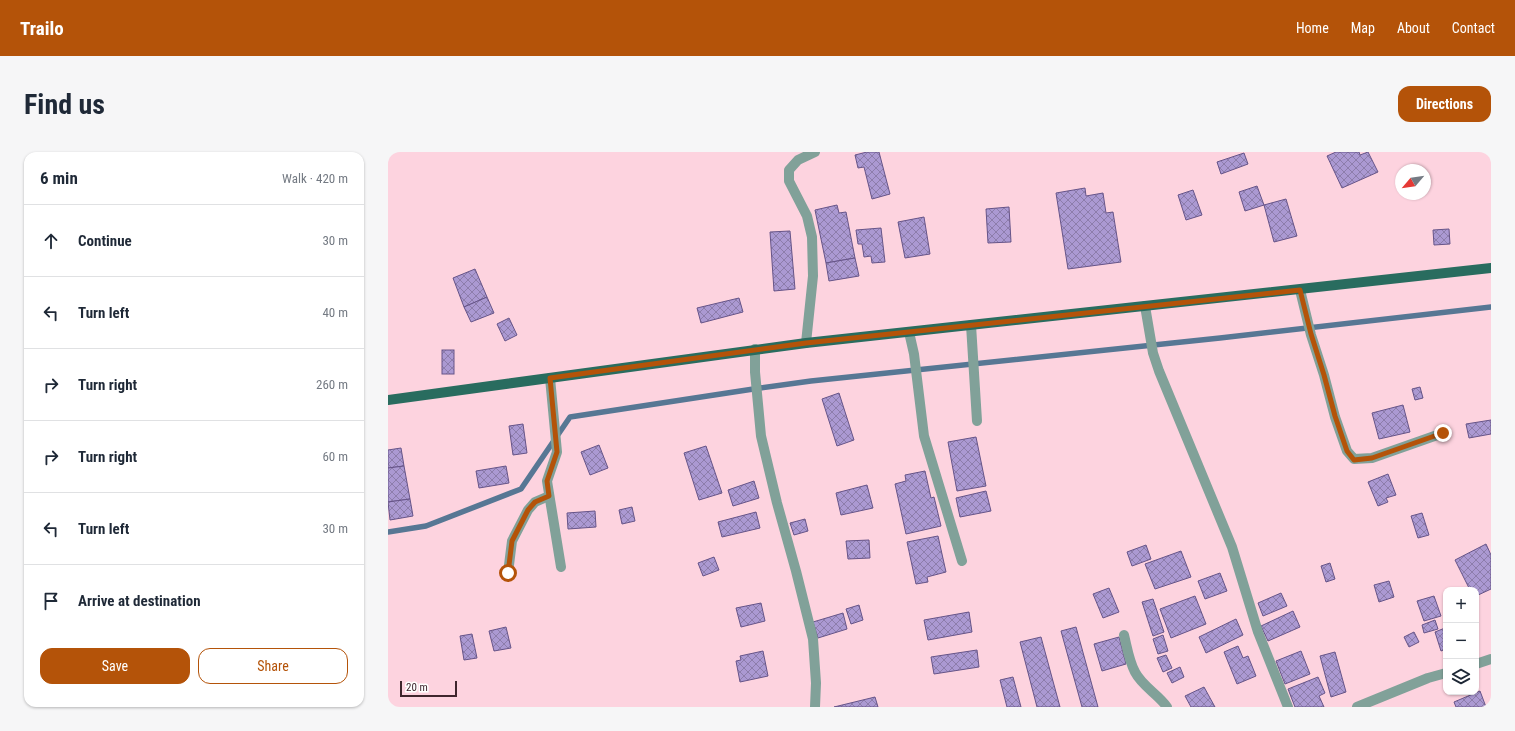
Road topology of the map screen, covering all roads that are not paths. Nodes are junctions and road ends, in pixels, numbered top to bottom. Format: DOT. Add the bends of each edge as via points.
graph roads {
  1 [pos="815,152"];
  2 [pos="1491,268"];
  3 [pos="1300,290"];
  4 [pos="1144,306"];
  5 [pos="971,325"];
  6 [pos="909,332"];
  7 [pos="806,343"];
  8 [pos="755,349"];
  9 [pos="550,378"];
  10 [pos="388,400"];
  11 [pos="977,421"];
  12 [pos="1443,433"];
  13 [pos="549,496"];
  14 [pos="962,560"];
  15 [pos="561,567"];
  16 [pos="508,573"];
  17 [pos="1124,636"];
  18 [pos="1491,659"];
  19 [pos="1479,663"];
  20 [pos="1443,674"];
  21 [pos="815,707"];
  22 [pos="1167,707"];
  23 [pos="1288,707"];
  24 [pos="1357,707"];
  1 -- 7 [label="street" via="798,160 789,170 789,181 807,216 812,237 813,276"];
  2 -- 3 [label="main road"];
  3 -- 4 [label="main road"];
  3 -- 12 [label="street" via="1335,416 1347,451 1354,460 1372,458"];
  4 -- 5 [label="main road"];
  4 -- 23 [label="street" via="1153,353 1232,547 1258,632"];
  5 -- 6 [label="main road"];
  5 -- 11 [label="street"];
  6 -- 7 [label="main road"];
  6 -- 14 [label="street" via="924,436"];
  7 -- 8 [label="main road"];
  8 -- 9 [label="main road"];
  8 -- 21 [label="street" via="761,436 813,639"];
  9 -- 10 [label="main road"];
  9 -- 13 [label="street" via="557,441 556,457 547,481"];
  13 -- 15 [label="street"];
  13 -- 16 [label="street" via="535,502 528,510 512,541"];
  17 -- 22 [label="street" via="1135,672"];
  18 -- 19 [label="street"];
  20 -- 24 [label="street"];
}
